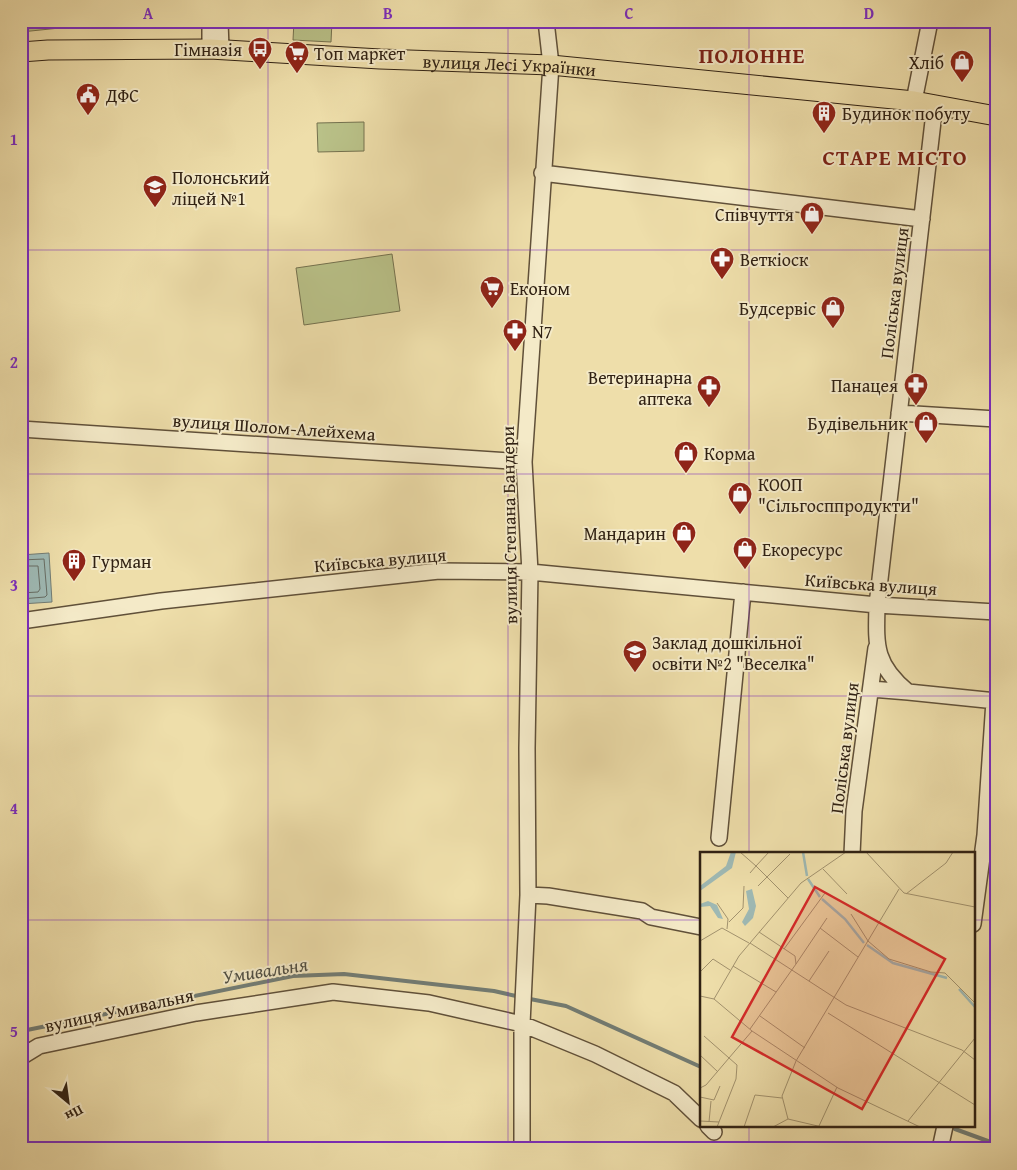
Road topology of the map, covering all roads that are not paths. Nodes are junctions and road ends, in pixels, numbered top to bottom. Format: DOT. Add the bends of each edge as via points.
graph roads {
  1 [pos="210,21"];
  2 [pos="220,21"];
  3 [pos="546,21"];
  4 [pos="930,21"];
  5 [pos="216,49"];
  6 [pos="21,52"];
  7 [pos="551,65"];
  8 [pos="914,101"];
  9 [pos="935,104"];
  10 [pos="996,116"];
  11 [pos="542,173"];
  12 [pos="922,219"];
  13 [pos="899,413"];
  14 [pos="996,419"];
  15 [pos="21,429"];
  16 [pos="524,462"];
  17 [pos="530,572"];
  18 [pos="743,592"];
  19 [pos="877,605"];
  20 [pos="996,612"];
  21 [pos="21,621"];
  22 [pos="876,647"];
  23 [pos="870,689"];
  24 [pos="908,692"];
  25 [pos="995,701"];
  26 [pos="720,838"];
  27 [pos="852,852"];
  28 [pos="528,896"];
  29 [pos="974,917"];
  30 [pos="700,927"];
  31 [pos="522,1024"];
  32 [pos="21,1057"];
  33 [pos="700,1118"];
  34 [pos="945,1128"];
  35 [pos="522,1149"];
  36 [pos="940,1149"];
  1 -- 5 [label="street"];
  2 -- 5 [label="street"];
  3 -- 7 [label="street, вулиця Степана Бандери"];
  4 -- 8 [label="street"];
  5 -- 6 [label="main road, вулиця Лесі Українки"];
  5 -- 7 [label="main road, вулиця Лесі Українки"];
  7 -- 8 [label="main road, вулиця Лесі Українки"];
  7 -- 11 [label="street, вулиця Степана Бандери"];
  8 -- 9 [label="main road, вулиця Лесі Українки"];
  9 -- 10 [label="main road, вулиця Лесі Українки"];
  9 -- 12 [label="street, Поліська вулиця"];
  11 -- 12 [label="street"];
  11 -- 16 [label="street, вулиця Степана Бандери"];
  12 -- 13 [label="street, Поліська вулиця"];
  13 -- 14 [label="street"];
  13 -- 19 [label="street, Поліська вулиця"];
  15 -- 16 [label="street, вулиця Шолом-Алейхема"];
  16 -- 17 [label="street, вулиця Степана Бандери"];
  17 -- 18 [label="street, Київська вулиця"];
  17 -- 21 [label="street, Київська вулиця" via="438,571 161,601"];
  17 -- 28 [label="street, вулиця Степана Бандери"];
  18 -- 19 [label="street, Київська вулиця"];
  18 -- 26 [label="street"];
  19 -- 20 [label="street, Київська вулиця"];
  19 -- 22 [label="street, Поліська вулиця"];
  22 -- 23 [label="street, Поліська вулиця"];
  22 -- 24 [label="street" via="898,684"];
  23 -- 24 [label="street"];
  23 -- 27 [label="street, Поліська вулиця"];
  24 -- 25 [label="street"];
  25 -- 29 [label="street" via="985,835"];
  28 -- 30 [label="street" via="548,896 642,911"];
  28 -- 31 [label="street, вулиця Степана Бандери"];
  31 -- 32 [label="street, вулиця Умивальня" via="429,1003 333,992 113,1030 39,1046"];
  31 -- 33 [label="street" via="595,1054 674,1093"];
  31 -- 35 [label="street, вулиця Степана Бандери"];
  34 -- 36 [label="street"];
}
